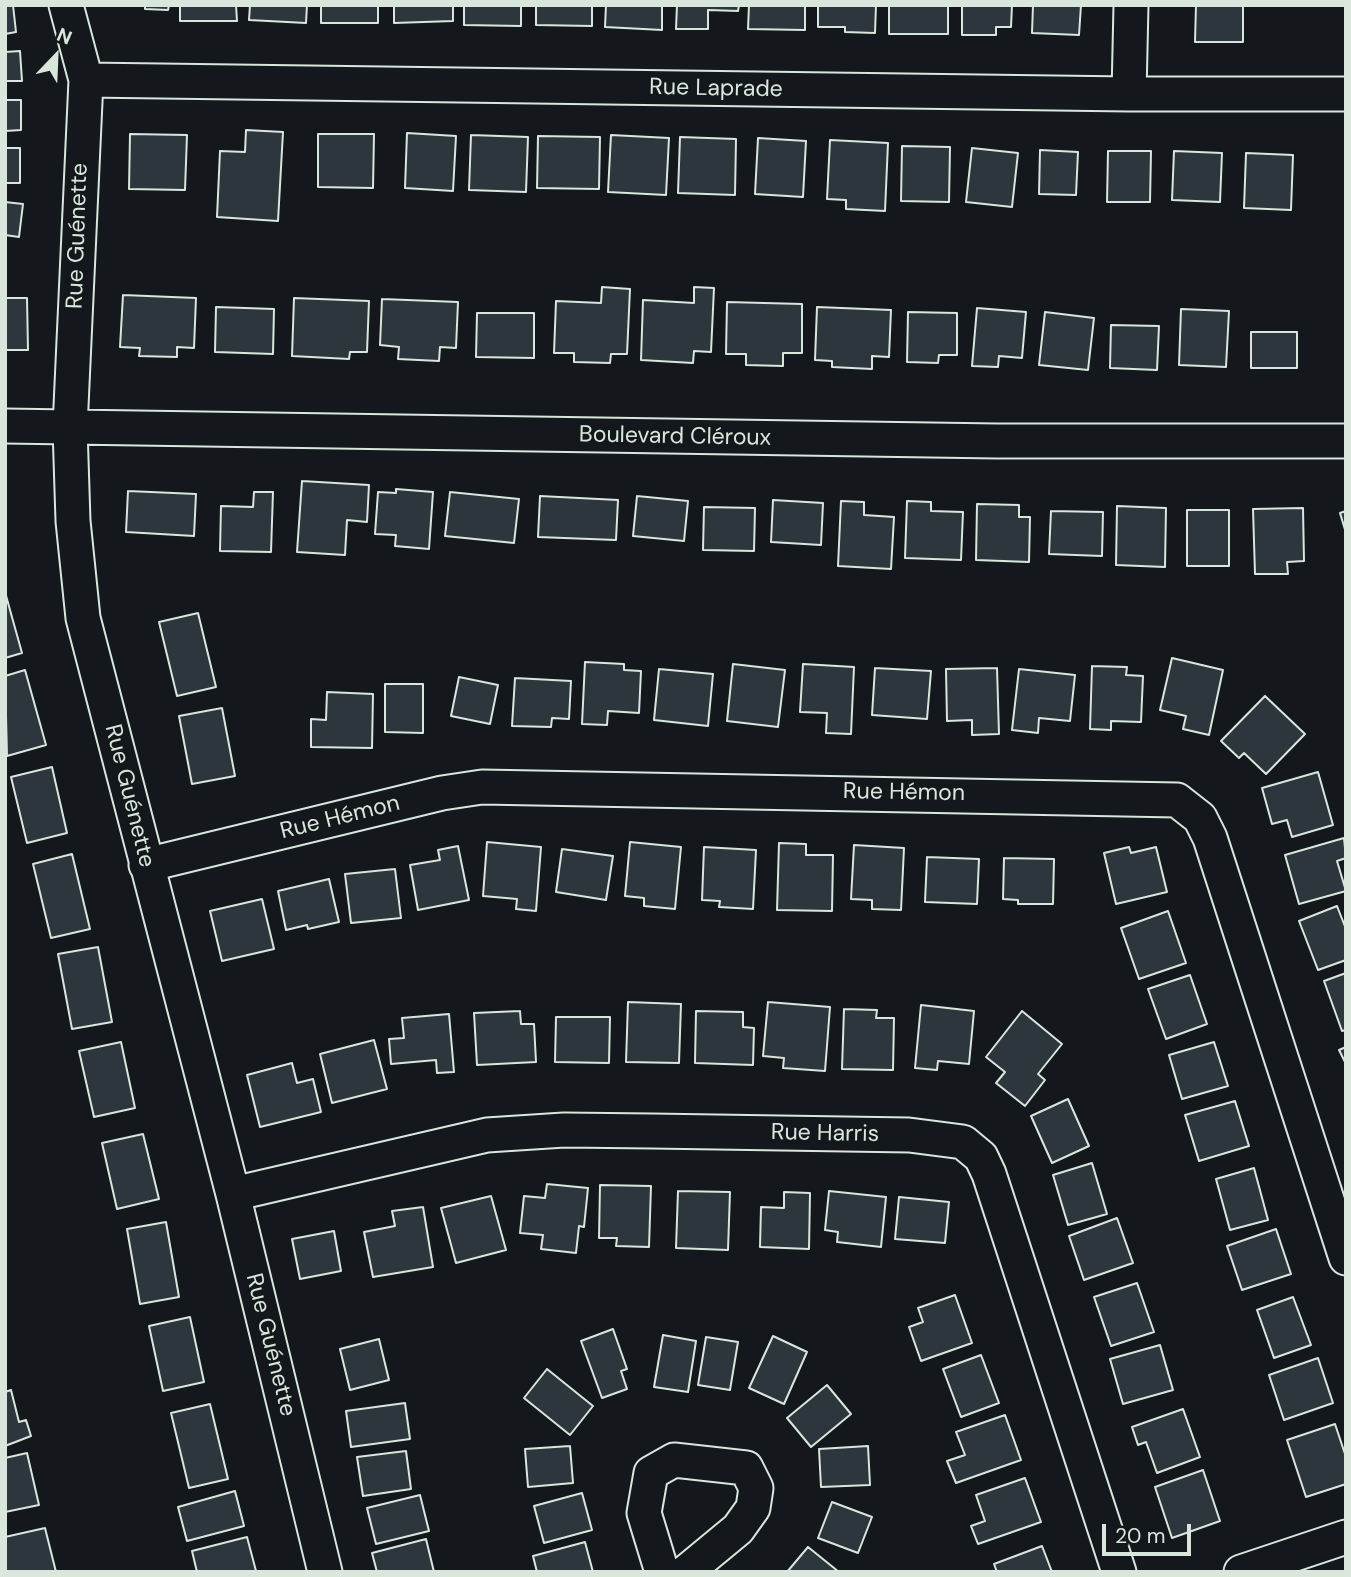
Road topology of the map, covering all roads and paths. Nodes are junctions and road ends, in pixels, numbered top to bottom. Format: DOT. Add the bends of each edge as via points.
graph roads {
  1 [pos="66,5"];
  2 [pos="1131,5"];
  3 [pos="86,80"];
  4 [pos="1129,94"];
  5 [pos="1346,94"];
  6 [pos="5,426"];
  7 [pos="70,428"];
  8 [pos="1346,441"];
  9 [pos="146,865"];
  10 [pos="233,1194"];
  11 [pos="1346,1258"];
  12 [pos="1346,1537"];
  13 [pos="325,1572"];
  14 [pos="662,1572"];
  15 [pos="686,1572"];
  16 [pos="1119,1572"];
  17 [pos="1241,1572"];
  1 -- 3 [label="street, Rue Guénette"];
  2 -- 4 [label="street"];
  3 -- 4 [label="street, Rue Laprade"];
  3 -- 7 [label="street, Rue Guénette"];
  4 -- 5 [label="street, Rue Laprade"];
  6 -- 7 [label="street, Boulevard Cléroux"];
  7 -- 8 [label="street, Boulevard Cléroux" via="997,441"];
  7 -- 9 [label="street, Rue Guénette" via="83,618"];
  9 -- 10 [label="street, Rue Guénette"];
  9 -- 11 [label="street, Rue Hémon" via="482,787 1177,800 1200,818 1210,838"];
  10 -- 13 [label="street, Rue Guénette"];
  10 -- 16 [label="street, Rue Harris" via="487,1135 652,1130 909,1135 963,1142 981,1157 989,1174"];
  12 -- 17 [label="street"];
  14 -- 15 [label="street" via="644,1513 651,1473 674,1460 746,1468 756,1488 754,1508 738,1529"];
}
